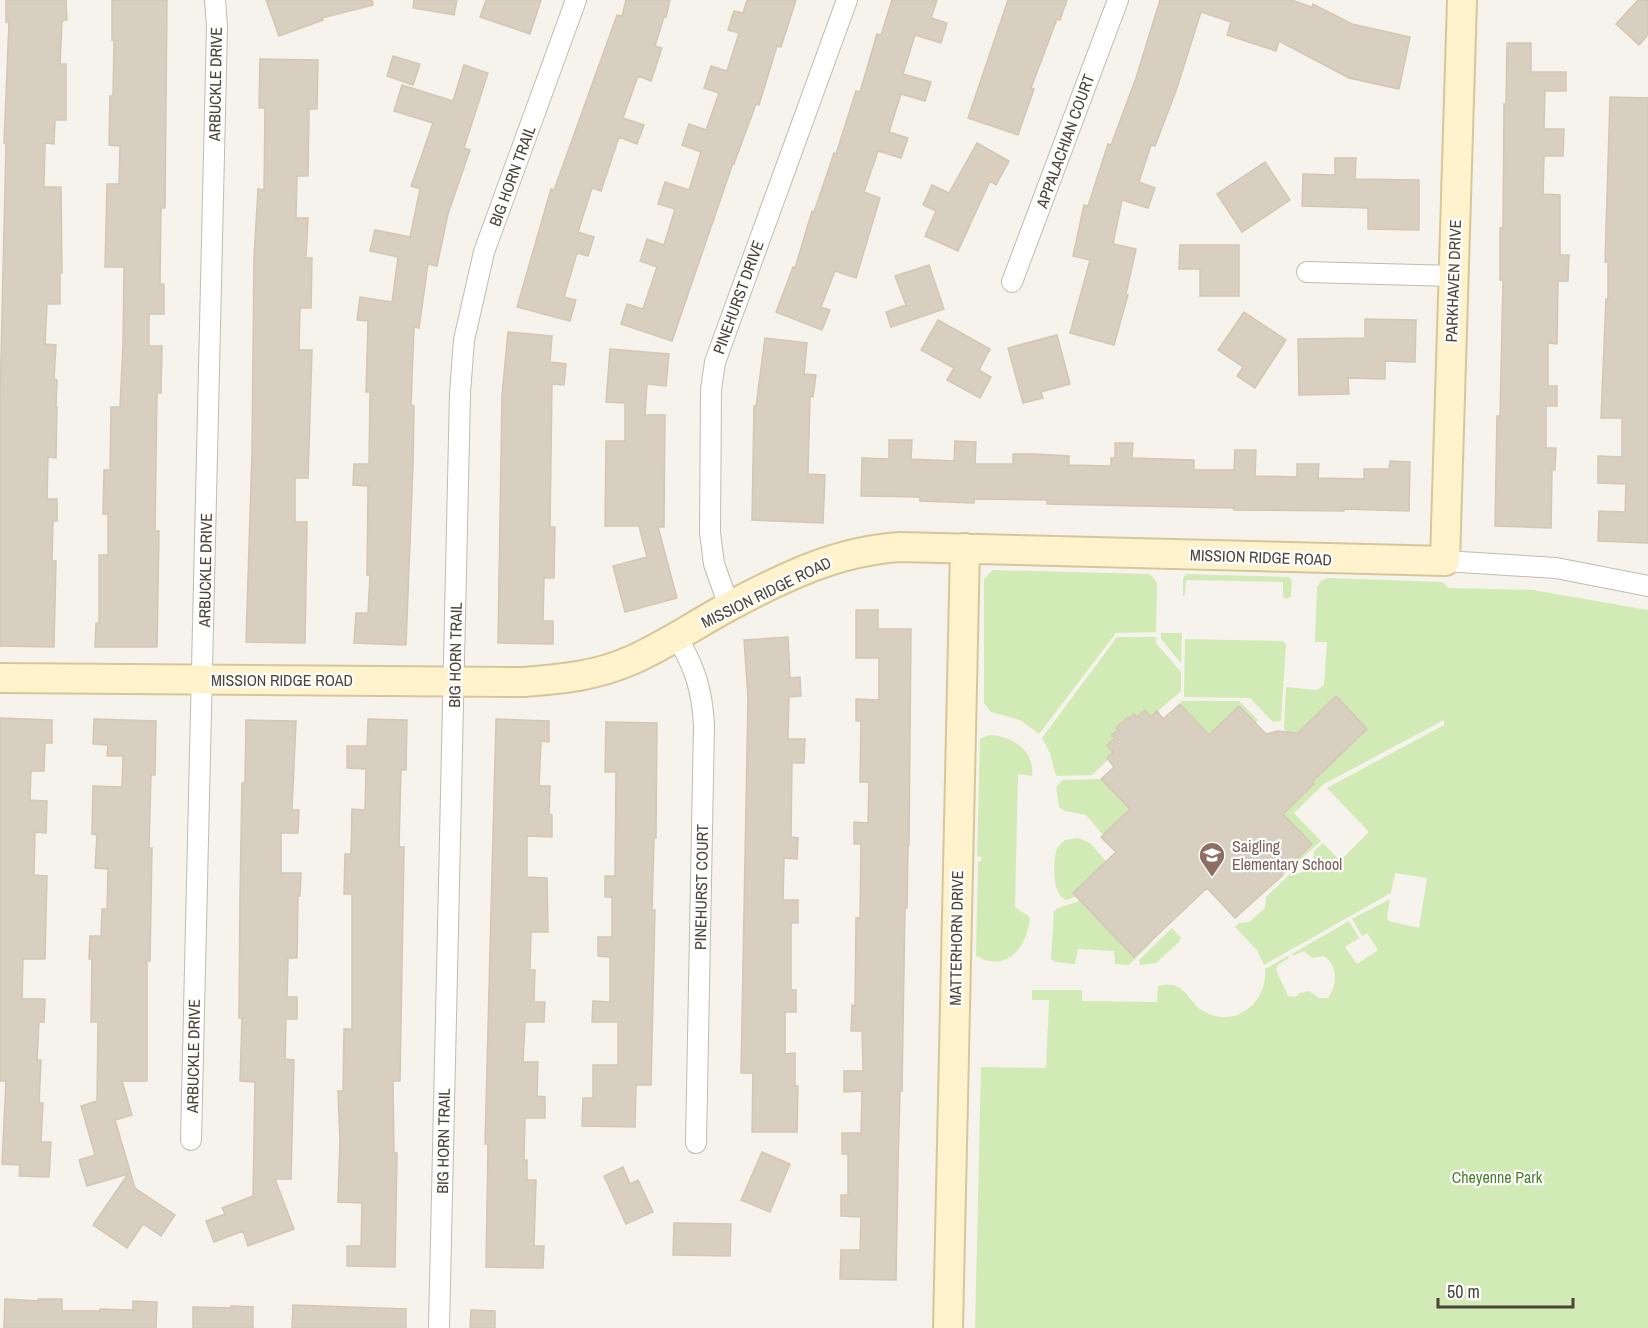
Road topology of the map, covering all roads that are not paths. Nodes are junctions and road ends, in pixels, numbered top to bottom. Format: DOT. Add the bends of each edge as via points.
graph roads {
  1 [pos="215,0"];
  2 [pos="576,0"];
  3 [pos="847,0"];
  4 [pos="1118,0"];
  5 [pos="1462,0"];
  6 [pos="1307,272"];
  7 [pos="1454,276"];
  8 [pos="1012,282"];
  9 [pos="965,548"];
  10 [pos="1445,561"];
  11 [pos="1648,586"];
  12 [pos="729,606"];
  13 [pos="677,637"];
  14 [pos="0,678"];
  15 [pos="202,680"];
  16 [pos="455,680"];
  17 [pos="191,1140"];
  18 [pos="696,1143"];
  19 [pos="439,1328"];
  20 [pos="948,1328"];
  1 -- 15 [label="street, ARBUCKLE DRIVE"];
  2 -- 16 [label="street, BIG HORN TRAIL" via="484,252 464,340"];
  3 -- 12 [label="street, PINEHURST DRIVE" via="715,362 711,390 710,533 714,564"];
  4 -- 8 [label="street, APPALACHIAN COURT"];
  5 -- 7 [label="street, PARKHAVEN DRIVE"];
  6 -- 7 [label="street"];
  7 -- 10 [label="street, PARKHAVEN DRIVE"];
  9 -- 10 [label="street, MISSION RIDGE ROAD"];
  9 -- 12 [label="street, MISSION RIDGE ROAD" via="900,547 852,553 824,561"];
  9 -- 20 [label="street, MATTERHORN DRIVE"];
  10 -- 11 [label="street, MISSION RIDGE ROAD" via="1557,568"];
  12 -- 13 [label="street, MISSION RIDGE ROAD"];
  13 -- 16 [label="street, MISSION RIDGE ROAD" via="631,661 579,677 524,682"];
  13 -- 18 [label="street, PINEHURST COURT" via="698,677 704,725"];
  14 -- 15 [label="street, MISSION RIDGE ROAD"];
  15 -- 16 [label="street, MISSION RIDGE ROAD"];
  15 -- 17 [label="street, ARBUCKLE DRIVE"];
  16 -- 19 [label="street, BIG HORN TRAIL"];
}
